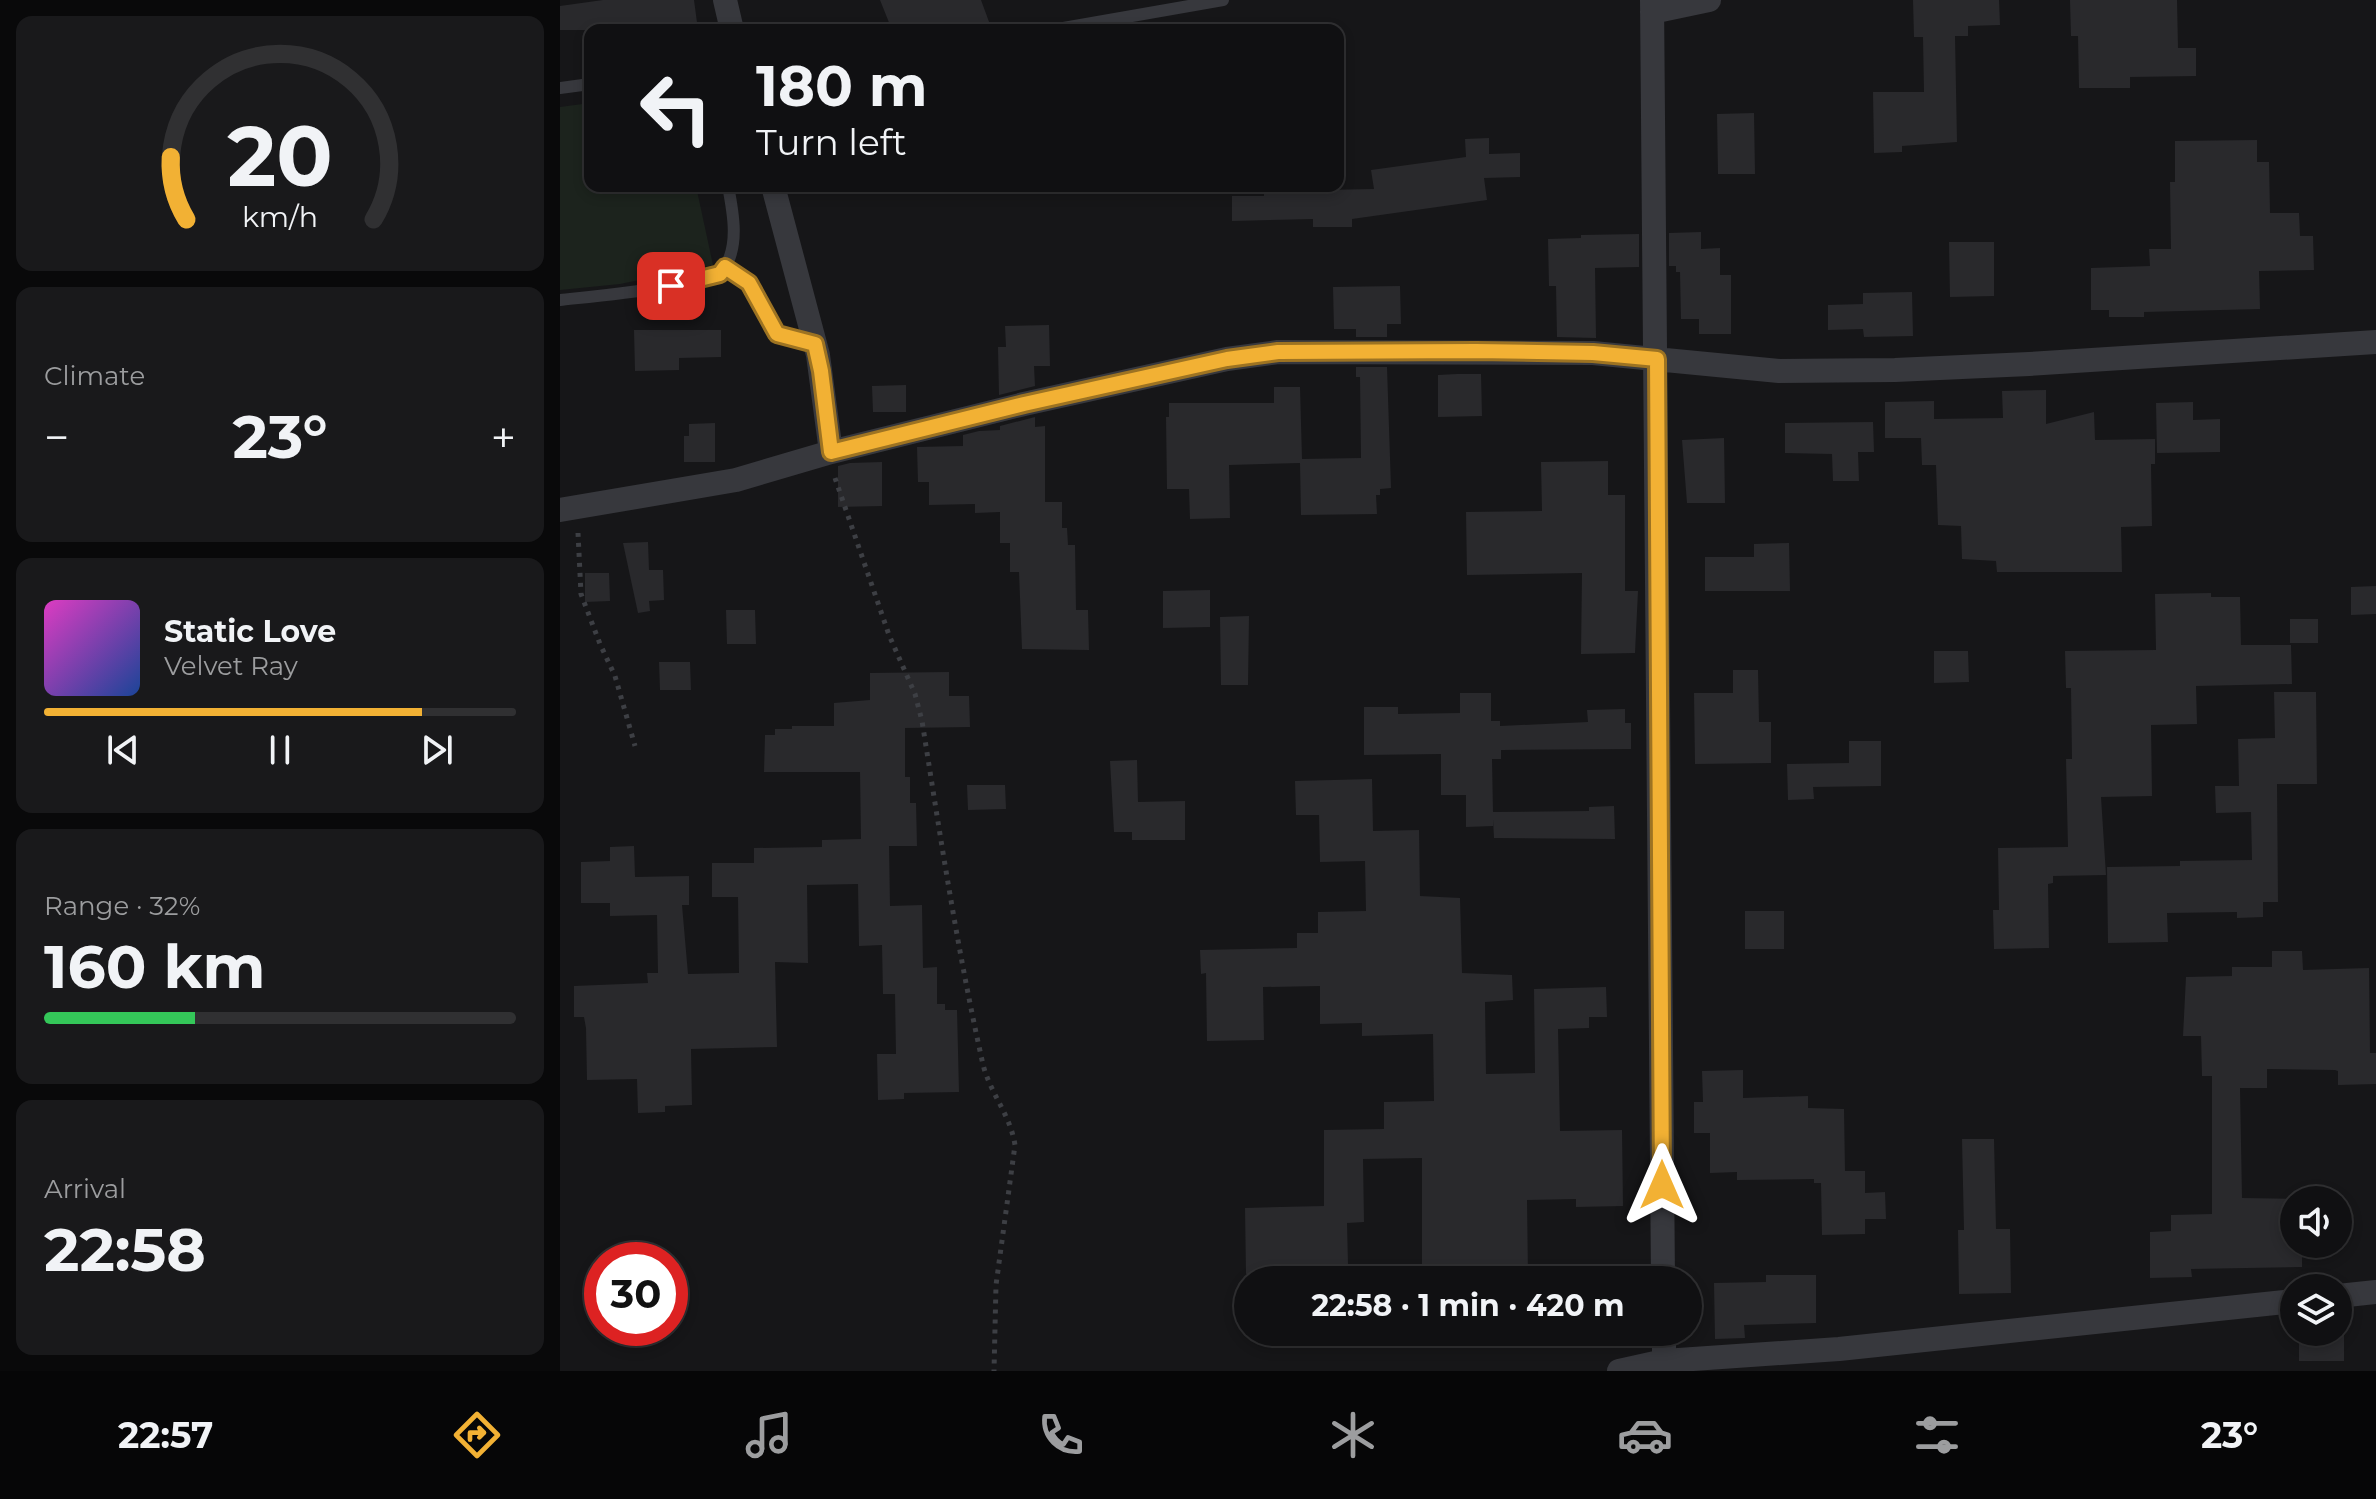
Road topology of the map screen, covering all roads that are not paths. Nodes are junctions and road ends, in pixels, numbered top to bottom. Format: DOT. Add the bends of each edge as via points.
graph roads {
  1 [pos="725,0"];
  2 [pos="1223,0"];
  3 [pos="1709,0"];
  4 [pos="1652,6"];
  5 [pos="731,24"];
  6 [pos="1086,24"];
  7 [pos="584,85"];
  8 [pos="560,88"];
  9 [pos="729,192"];
  10 [pos="775,192"];
  11 [pos="725,267"];
  12 [pos="560,300"];
  13 [pos="2376,342"];
  14 [pos="815,344"];
  15 [pos="1657,359"];
  16 [pos="829,453"];
  17 [pos="568,509"];
  18 [pos="1663,1266"];
  19 [pos="2376,1292"];
  20 [pos="2352,1295"];
  21 [pos="2280,1302"];
  22 [pos="1664,1366"];
  23 [pos="1619,1371"];
  1 -- 5 [label="street"];
  2 -- 6 [label="lane"];
  3 -- 4 [label="street"];
  4 -- 15 [label="street"];
  7 -- 8 [label="lane"];
  9 -- 11 [label="lane" via="733,236"];
  10 -- 14 [label="street"];
  11 -- 12 [label="lane" via="720,274 671,286"];
  11 -- 14 [label="lane" via="749,283 777,334"];
  13 -- 15 [label="street" via="1895,370 1779,371"];
  14 -- 16 [label="street"];
  15 -- 16 [label="street" via="1492,351 1278,352 1024,404"];
  15 -- 18 [label="street"];
  16 -- 17 [label="street" via="736,480"];
  19 -- 20 [label="street"];
  21 -- 22 [label="street"];
  22 -- 23 [label="street"];
}
